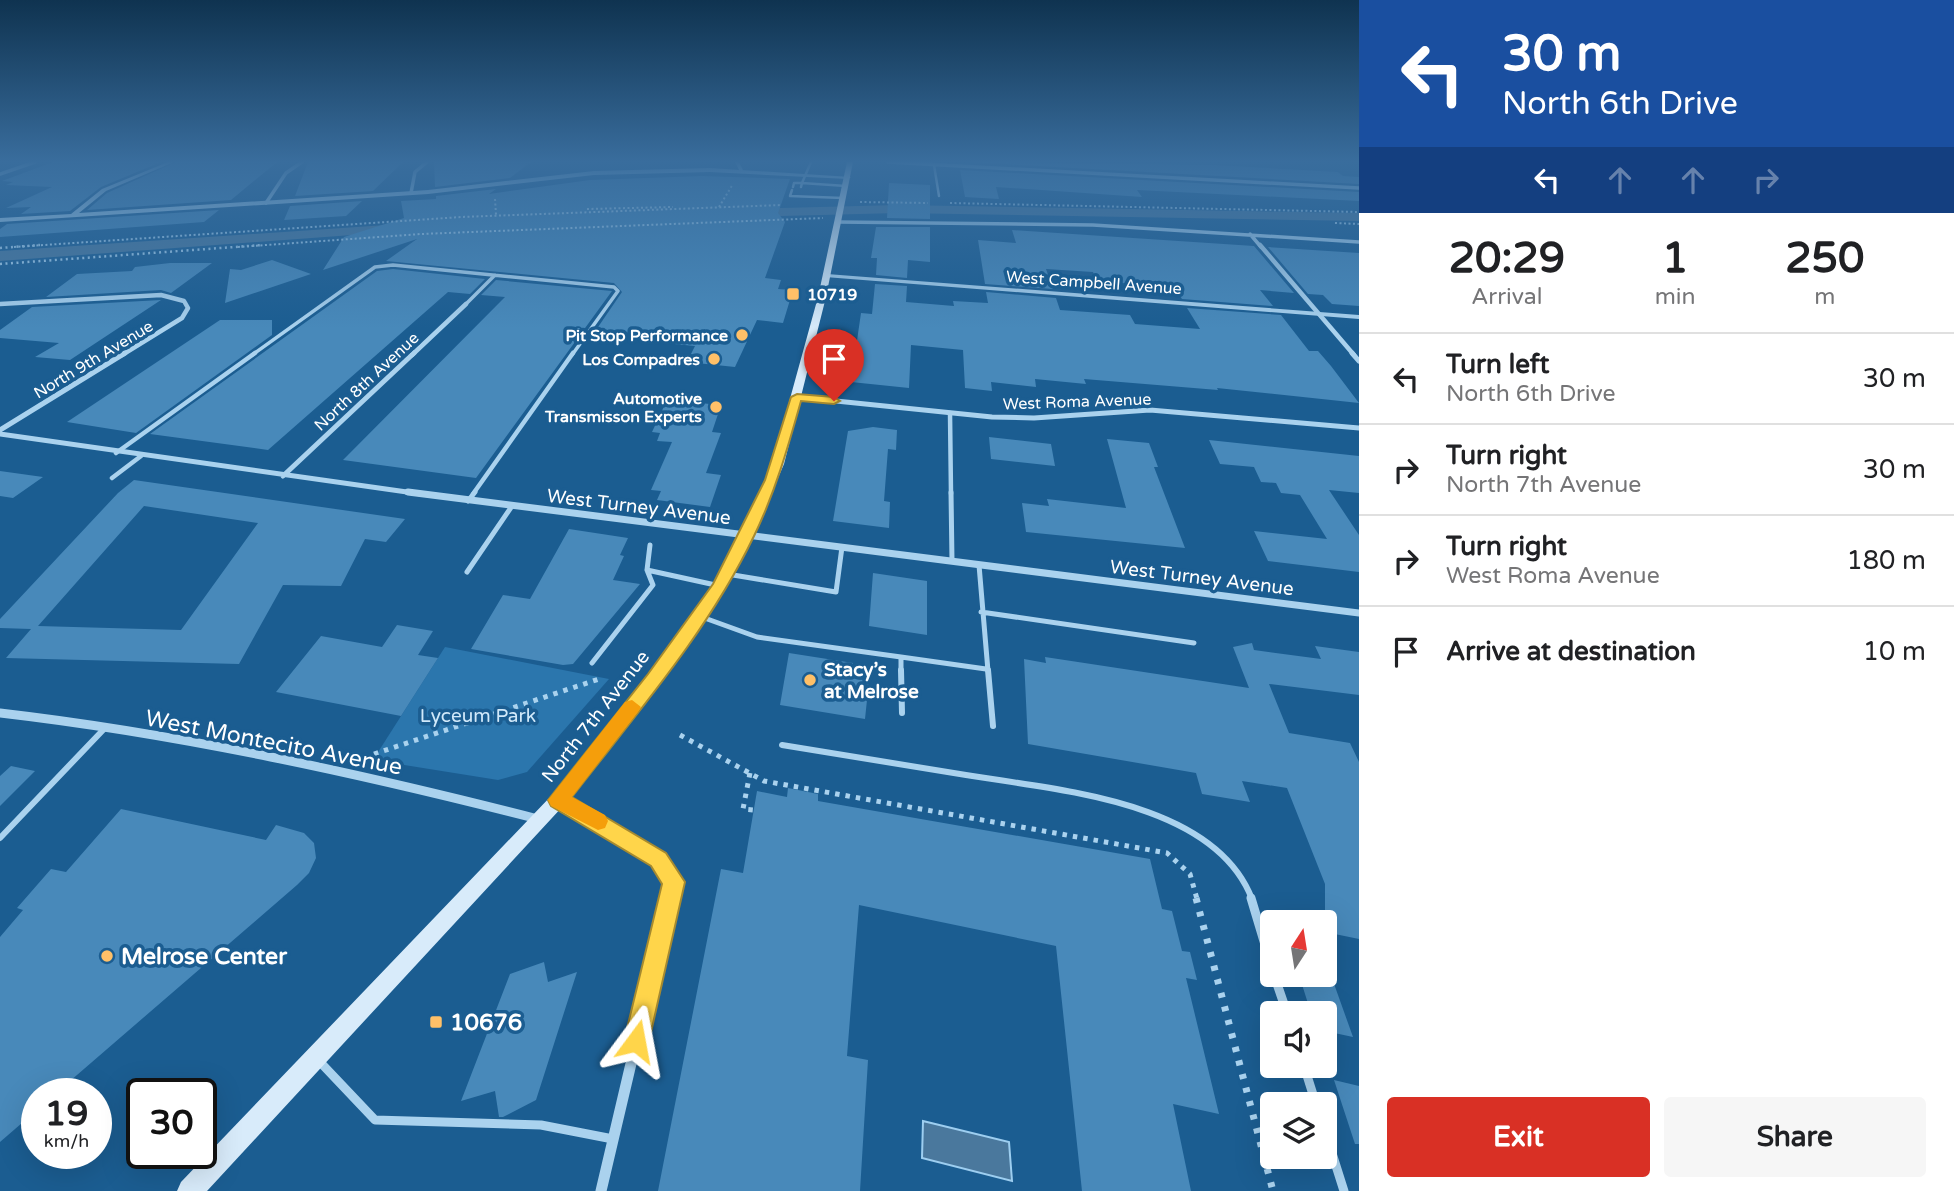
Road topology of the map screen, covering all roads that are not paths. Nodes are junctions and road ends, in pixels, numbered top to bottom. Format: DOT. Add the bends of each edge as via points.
graph roads {
  1 [pos="35,218"];
  2 [pos="839,219"];
  3 [pos="0,220"];
  4 [pos="1250,234"];
  5 [pos="1359,242"];
  6 [pos="495,275"];
  7 [pos="827,276"];
  8 [pos="0,304"];
  9 [pos="466,304"];
  10 [pos="1319,314"];
  11 [pos="1359,317"];
  12 [pos="1359,361"];
  13 [pos="797,397"];
  14 [pos="950,413"];
  15 [pos="1359,428"];
  16 [pos="0,432"];
  17 [pos="116,453"];
  18 [pos="141,456"];
  19 [pos="283,476"];
  20 [pos="112,478"];
  21 [pos="468,500"];
  22 [pos="512,506"];
  23 [pos="747,536"];
  24 [pos="650,545"];
  25 [pos="842,547"];
  26 [pos="952,561"];
  27 [pos="979,565"];
  28 [pos="647,570"];
  29 [pos="467,572"];
  30 [pos="723,580"];
  31 [pos="981,612"];
  32 [pos="1359,613"];
  33 [pos="699,616"];
  34 [pos="1194,643"];
  35 [pos="901,657"];
  36 [pos="592,663"];
  37 [pos="986,669"];
  38 [pos="0,713"];
  39 [pos="902,713"];
  40 [pos="993,726"];
  41 [pos="104,729"];
  42 [pos="782,745"];
  43 [pos="558,800"];
  44 [pos="539,819"];
  45 [pos="0,838"];
  46 [pos="1260,931"];
  47 [pos="315,1057"];
  48 [pos="613,1139"];
  49 [pos="1337,1169"];
  50 [pos="190,1191"];
  51 [pos="601,1191"];
  52 [pos="1344,1191"];
  1 -- 3 [label="street"];
  2 -- 4 [label="street"];
  2 -- 7 [label="main road, North 7th Avenue"];
  4 -- 5 [label="street"];
  4 -- 10 [label="street"];
  6 -- 9 [label="lane"];
  6 -- 17 [label="lane" via="375,267"];
  6 -- 21 [label="lane" via="614,286 618,291"];
  7 -- 10 [label="street, West Campbell Avenue"];
  7 -- 13 [label="main road, North 7th Avenue"];
  8 -- 16 [label="street, North 9th Avenue" via="126,294 161,295 184,301 188,309 182,318"];
  9 -- 19 [label="street, North 8th Avenue"];
  10 -- 11 [label="street, West Campbell Avenue"];
  10 -- 12 [label="street"];
  13 -- 14 [label="street, West Roma Avenue"];
  13 -- 23 [label="main road, North 7th Avenue" via="778,464"];
  14 -- 15 [label="street, West Roma Avenue" via="1034,418 1150,410"];
  14 -- 26 [label="lane"];
  16 -- 17 [label="street, West Turney Avenue"];
  17 -- 18 [label="street, West Turney Avenue"];
  18 -- 19 [label="street, West Turney Avenue"];
  18 -- 20 [label="lane"];
  19 -- 21 [label="street, West Turney Avenue"];
  21 -- 22 [label="street, West Turney Avenue"];
  22 -- 23 [label="street, West Turney Avenue"];
  22 -- 29 [label="lane"];
  23 -- 25 [label="street, West Turney Avenue"];
  23 -- 30 [label="main road, North 7th Avenue"];
  24 -- 28 [label="lane"];
  25 -- 26 [label="street, West Turney Avenue"];
  25 -- 30 [label="lane" via="836,592"];
  26 -- 27 [label="street, West Turney Avenue"];
  27 -- 31 [label="lane"];
  27 -- 32 [label="street, West Turney Avenue"];
  28 -- 30 [label="lane"];
  28 -- 36 [label="lane" via="653,585"];
  30 -- 33 [label="main road, North 7th Avenue"];
  31 -- 34 [label="lane"];
  31 -- 37 [label="lane"];
  33 -- 35 [label="lane" via="757,637"];
  33 -- 43 [label="main road, North 7th Avenue"];
  35 -- 37 [label="lane"];
  35 -- 39 [label="lane"];
  37 -- 40 [label="lane"];
  38 -- 41 [label="street, West Montecito Avenue"];
  41 -- 44 [label="street, West Montecito Avenue" via="463,799"];
  41 -- 45 [label="lane"];
  42 -- 46 [label="lane" via="1109,799 1149,811 1178,826 1244,881"];
  43 -- 44 [label="main road, North 7th Avenue"];
  43 -- 48 [label="street" via="659,859 674,882"];
  44 -- 47 [label="main road, North 7th Avenue"];
  47 -- 48 [label="lane" via="375,1120 541,1125"];
  47 -- 50 [label="main road, North 7th Avenue"];
  48 -- 51 [label="street"];
  49 -- 52 [label="lane"];
}
